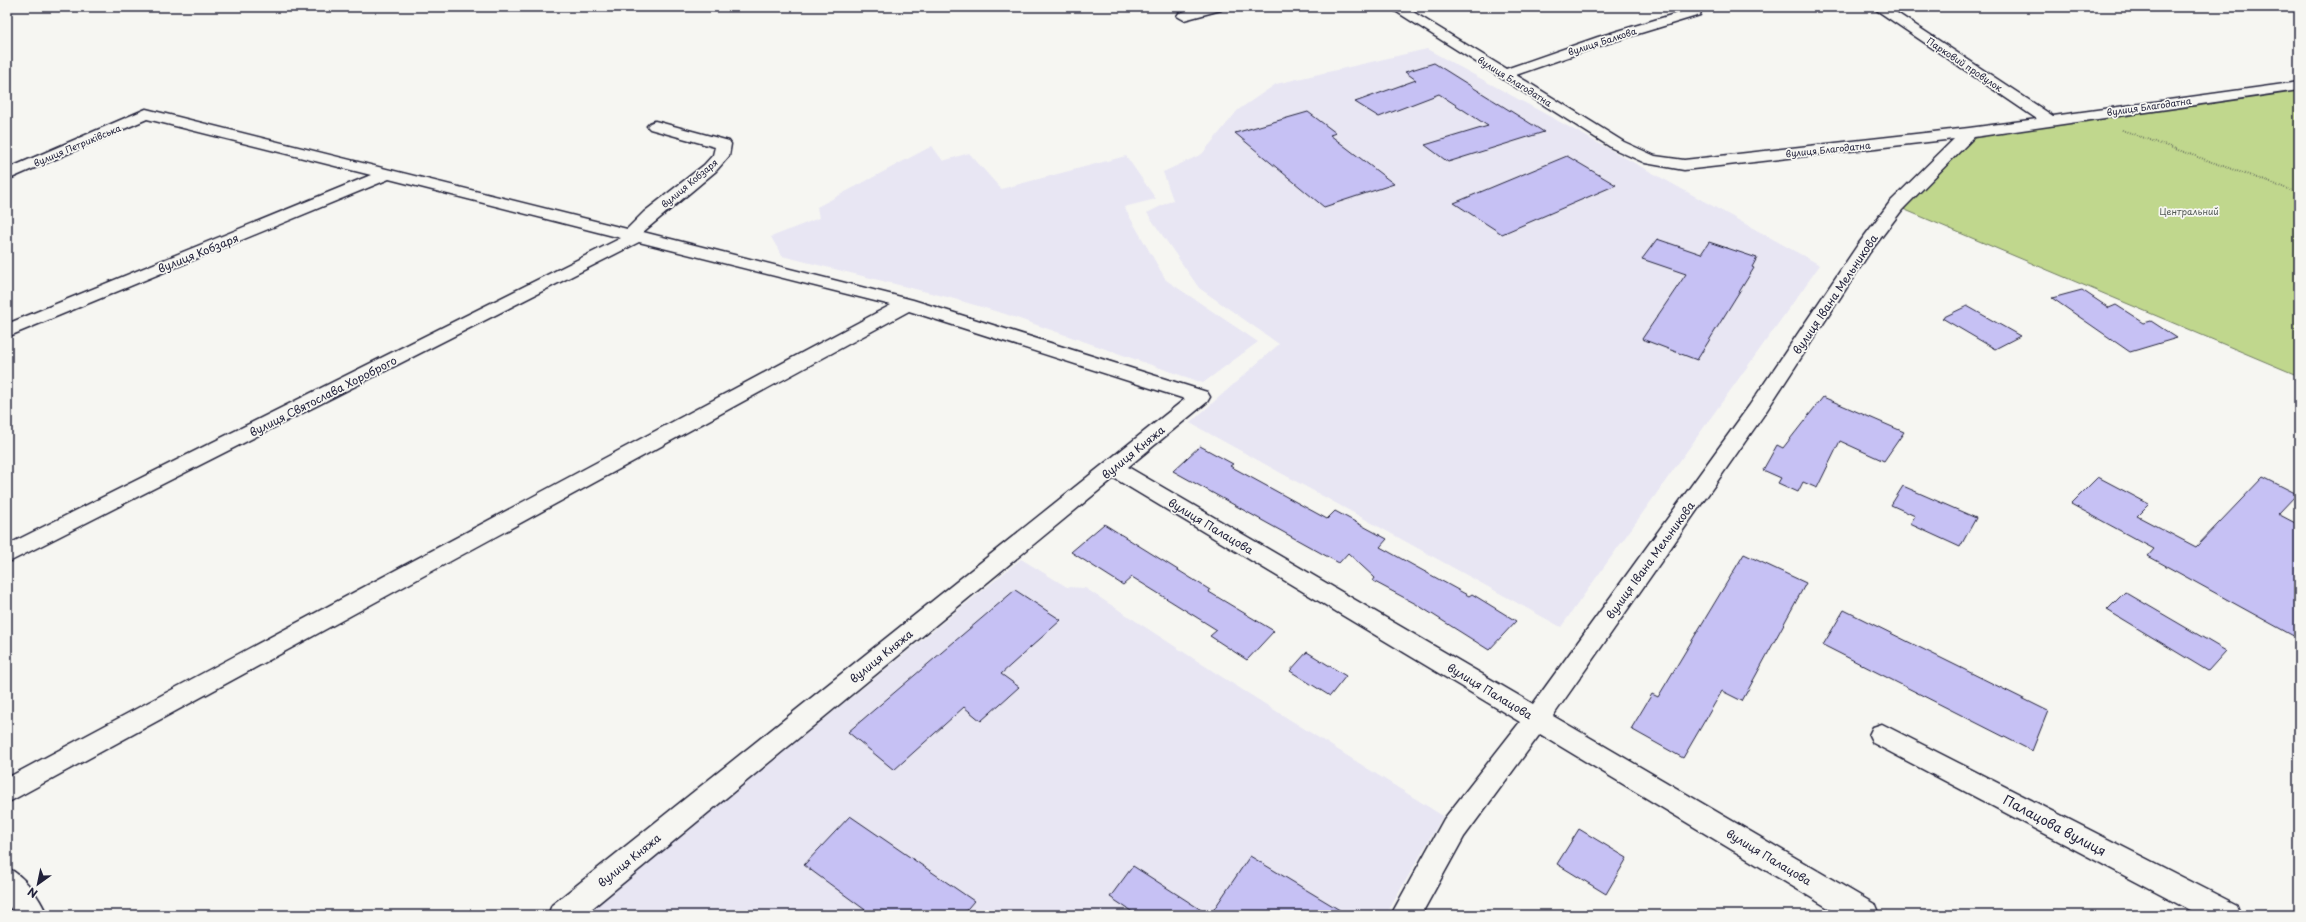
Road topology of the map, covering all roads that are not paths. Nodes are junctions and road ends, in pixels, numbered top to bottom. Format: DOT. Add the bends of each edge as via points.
graph roads {
  1 [pos="1216,7"];
  2 [pos="1396,7"];
  3 [pos="1695,7"];
  4 [pos="1879,7"];
  5 [pos="1184,16"];
  6 [pos="1505,74"];
  7 [pos="2299,86"];
  8 [pos="2050,121"];
  9 [pos="655,126"];
  10 [pos="1969,133"];
  11 [pos="388,174"];
  12 [pos="7,175"];
  13 [pos="635,235"];
  14 [pos="907,304"];
  15 [pos="7,331"];
  16 [pos="1114,468"];
  17 [pos="7,555"];
  18 [pos="1537,719"];
  19 [pos="1882,735"];
  20 [pos="7,791"];
  21 [pos="7,881"];
  22 [pos="2201,909"];
  23 [pos="33,915"];
  24 [pos="562,915"];
  25 [pos="1405,915"];
  26 [pos="1866,915"];
  27 [pos="2227,915"];
  1 -- 5 [label="street"];
  2 -- 6 [label="street, вулиця Благодатна"];
  3 -- 6 [label="street, вулиця Балкова" via="1695,12"];
  4 -- 8 [label="street, Парковий провулок"];
  6 -- 10 [label="street, вулиця Благодатна" via="1618,145 1651,160 1684,165"];
  7 -- 8 [label="street, вулиця Благодатна"];
  8 -- 10 [label="street, вулиця Благодатна"];
  9 -- 13 [label="street, вулиця Кобзаря" via="723,144 721,156 710,168 650,216"];
  10 -- 18 [label="street, вулиця Івана Мельникова" via="1896,206 1756,411"];
  11 -- 12 [label="street, вулиця Петриківська" via="146,114"];
  11 -- 13 [label="street"];
  11 -- 15 [label="street, вулиця Кобзаря"];
  13 -- 14 [label="street"];
  13 -- 17 [label="street, вулиця Святослава Хороброго"];
  14 -- 16 [label="street, вулиця Княжа" via="1200,397"];
  14 -- 20 [label="street"];
  16 -- 18 [label="street, вулиця Палацова"];
  16 -- 24 [label="street, вулиця Княжа"];
  18 -- 25 [label="street, вулиця Івана Мельникова" via="1454,828"];
  18 -- 26 [label="street, вулиця Палацова"];
  19 -- 22 [label="street, Палацова вулиця"];
  21 -- 23 [label="street"];
  22 -- 27 [label="street, Палацова вулиця"];
}
